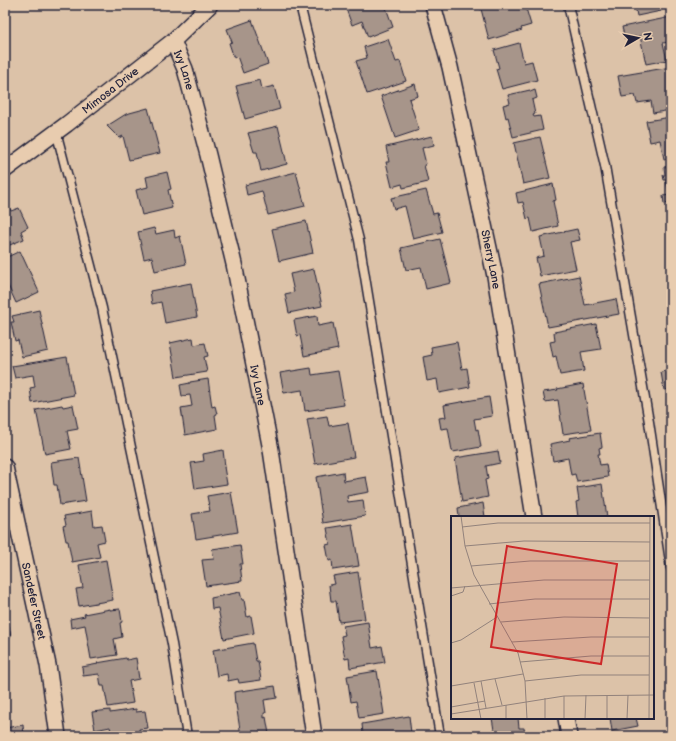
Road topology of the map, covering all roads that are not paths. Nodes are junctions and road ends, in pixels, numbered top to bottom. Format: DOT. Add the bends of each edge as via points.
graph roads {
  1 [pos="300,5"];
  2 [pos="433,5"];
  3 [pos="568,5"];
  4 [pos="205,7"];
  5 [pos="173,41"];
  6 [pos="56,131"];
  7 [pos="5,170"];
  8 [pos="5,467"];
  9 [pos="534,516"];
  10 [pos="671,568"];
  11 [pos="566,719"];
  12 [pos="58,736"];
  13 [pos="187,736"];
  14 [pos="314,736"];
  15 [pos="440,736"];
  16 [pos="568,736"];
  1 -- 15 [label="lane" via="359,240"];
  2 -- 9 [label="street, Sherry Lane" via="450,67 495,276"];
  3 -- 10 [label="lane" via="605,166"];
  4 -- 5 [label="street, Mimosa Drive"];
  5 -- 6 [label="street, Mimosa Drive"];
  5 -- 14 [label="street, Ivy Lane" via="185,69 234,264 271,450"];
  6 -- 7 [label="street, Mimosa Drive"];
  6 -- 13 [label="lane" via="102,308 172,644"];
  8 -- 12 [label="street, Sandefer Street" via="48,665"];
  11 -- 16 [label="street"];
}
